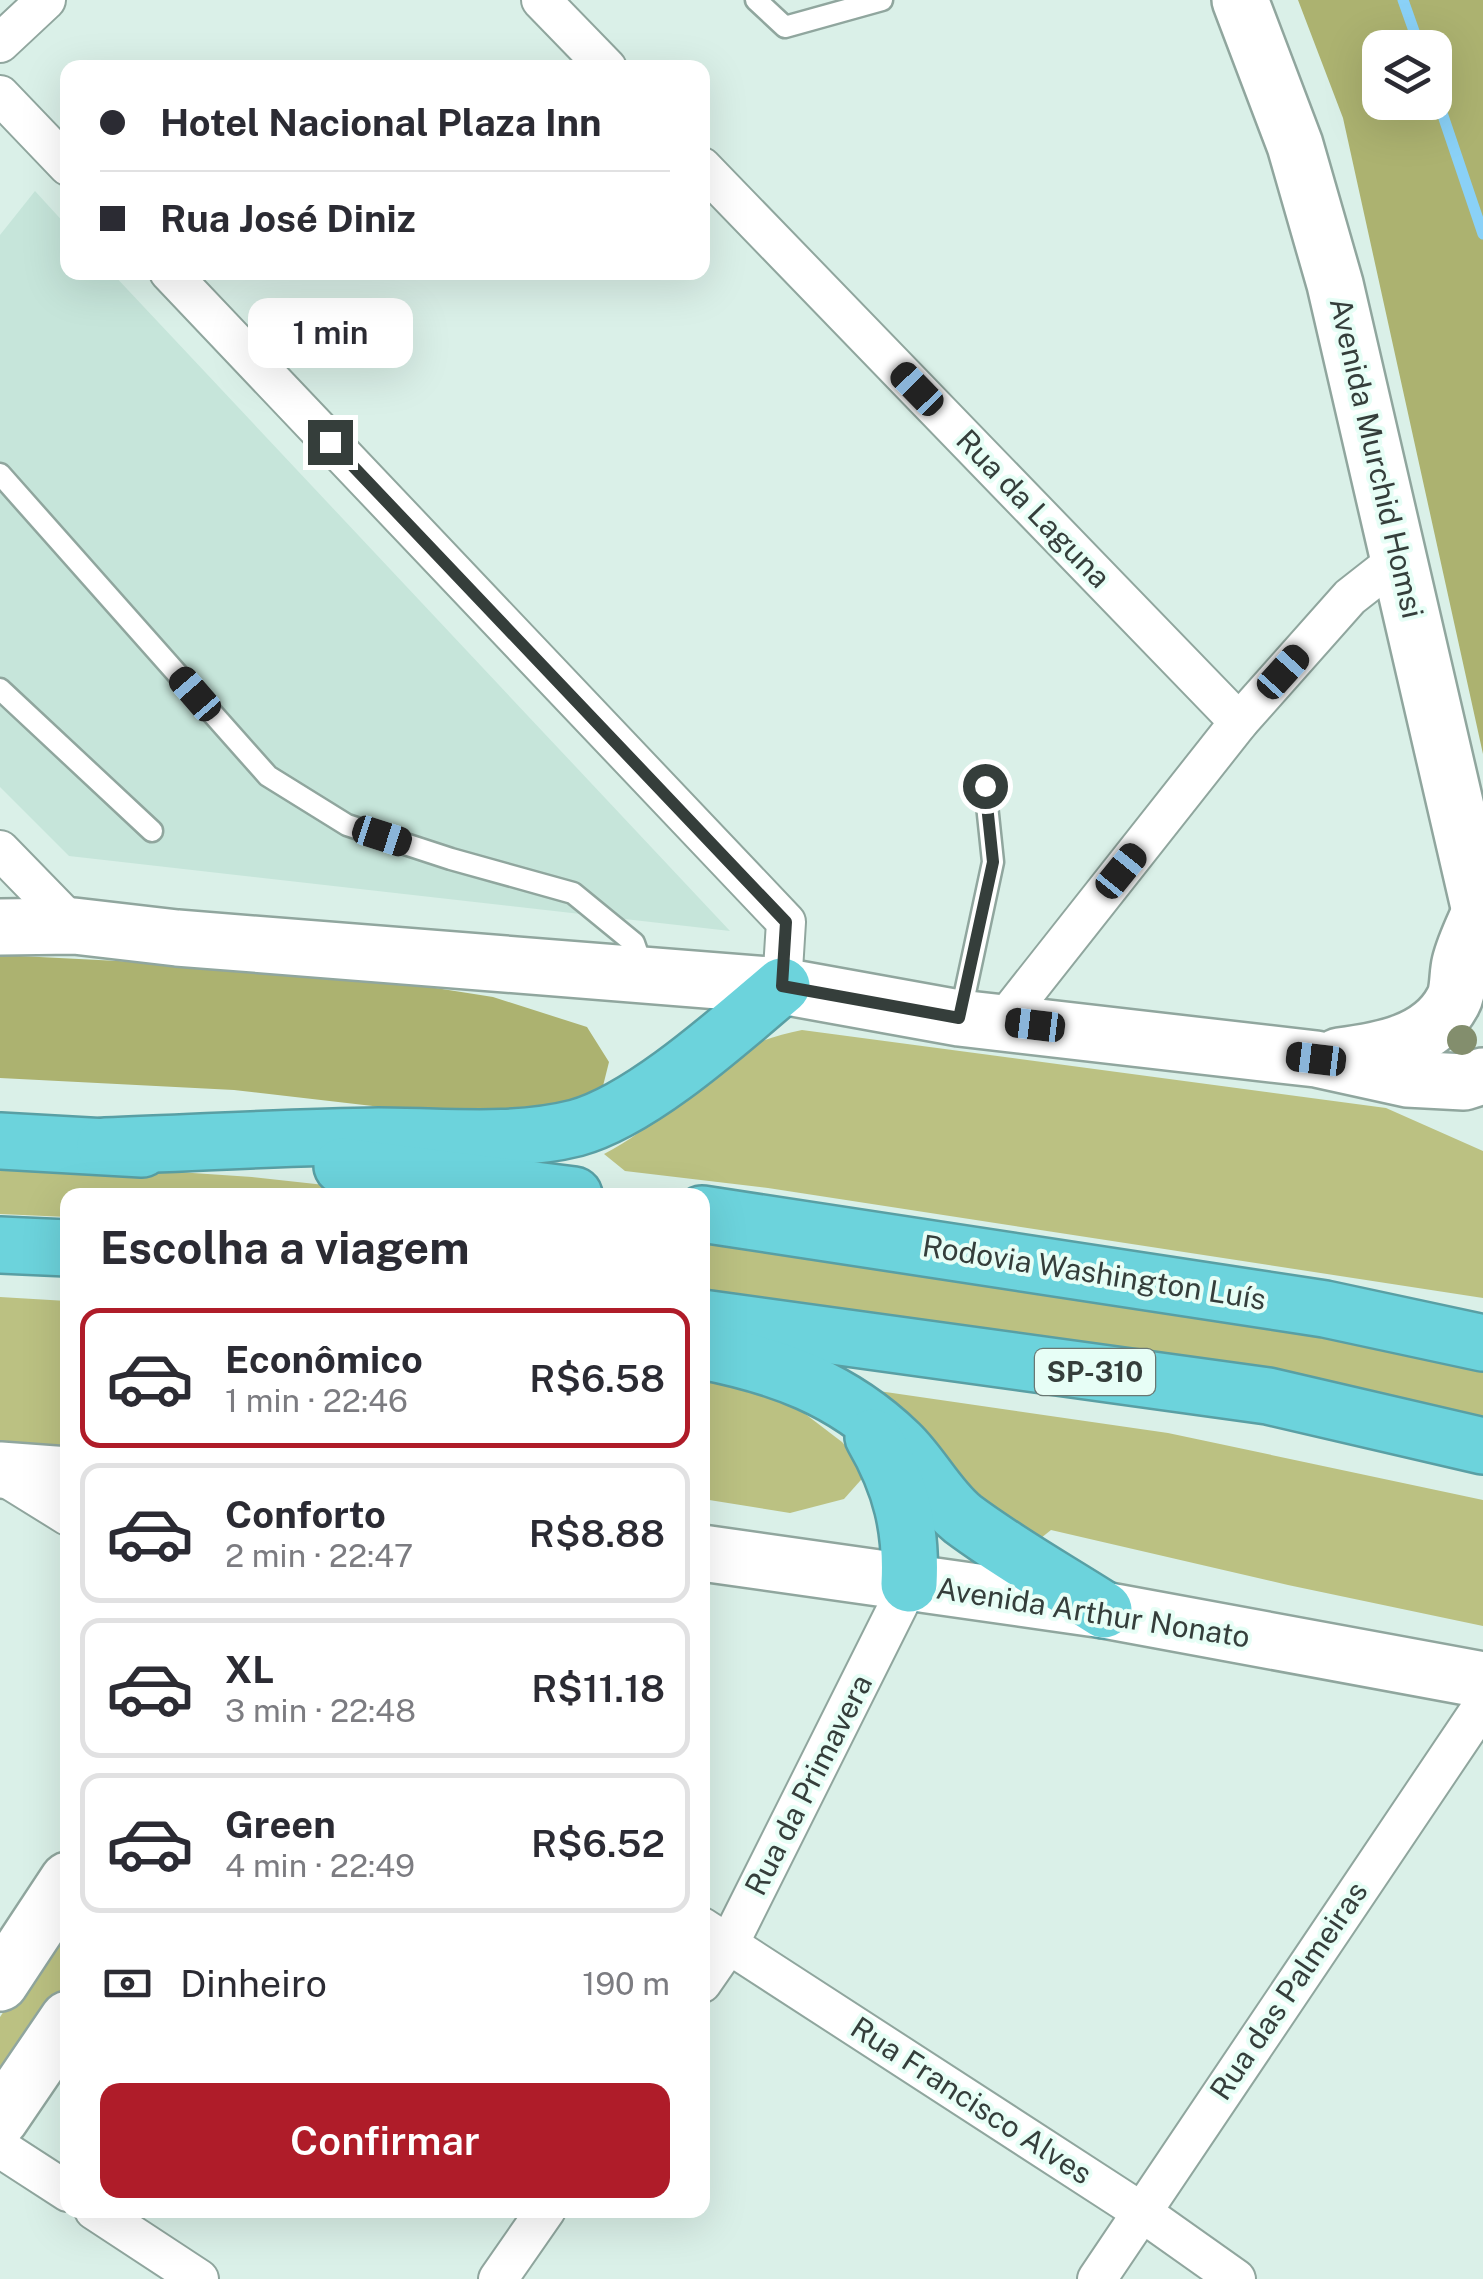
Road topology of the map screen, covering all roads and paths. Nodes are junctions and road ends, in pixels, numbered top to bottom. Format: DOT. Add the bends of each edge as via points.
graph roads {
  1 [pos="46,0"];
  2 [pos="542,0"];
  3 [pos="756,0"];
  4 [pos="882,0"];
  5 [pos="1240,0"];
  6 [pos="0,43"];
  7 [pos="598,60"];
  8 [pos="0,95"];
  9 [pos="60,158"];
  10 [pos="710,175"];
  11 [pos="177,280"];
  12 [pos="0,474"];
  13 [pos="1401,558"];
  14 [pos="0,689"];
  15 [pos="1239,722"];
  16 [pos="985,786"];
  17 [pos="152,831"];
  18 [pos="0,850"];
  19 [pos="1481,918"];
  20 [pos="74,926"];
  21 [pos="0,927"];
  22 [pos="646,976"];
  23 [pos="782,986"];
  24 [pos="981,1019"];
  25 [pos="1316,1059"];
  26 [pos="1483,1076"];
  27 [pos="0,1141"];
  28 [pos="104,1146"];
  29 [pos="520,1188"];
  30 [pos="710,1215"];
  31 [pos="0,1245"];
  32 [pos="60,1248"];
  33 [pos="710,1319"];
  34 [pos="1483,1343"];
  35 [pos="710,1353"];
  36 [pos="857,1408"];
  37 [pos="1483,1446"];
  38 [pos="0,1471"];
  39 [pos="60,1474"];
  40 [pos="60,1511"];
  41 [pos="710,1554"];
  42 [pos="909,1584"];
  43 [pos="1104,1610"];
  44 [pos="1483,1680"];
  45 [pos="1483,1705"];
  46 [pos="60,1892"];
  47 [pos="716,1936"];
  48 [pos="0,1983"];
  49 [pos="60,2031"];
  50 [pos="0,2119"];
  51 [pos="0,2148"];
  52 [pos="60,2187"];
  53 [pos="1140,2211"];
  54 [pos="106,2218"];
  55 [pos="540,2218"];
  56 [pos="199,2279"];
  57 [pos="498,2279"];
  58 [pos="1096,2279"];
  59 [pos="1236,2279"];
  1 -- 6 [label="street"];
  2 -- 7 [label="street"];
  3 -- 4 [label="lane" via="785,27"];
  5 -- 13 [label="main road, Avenida Murchid Homsi" via="1295,144"];
  8 -- 9 [label="street"];
  10 -- 15 [label="street, Rua da Laguna"];
  11 -- 23 [label="street" via="786,922"];
  12 -- 22 [label="lane" via="268,776 347,825 573,893 634,943"];
  13 -- 15 [label="street" via="1350,598"];
  13 -- 19 [label="main road, Avenida Murchid Homsi"];
  14 -- 17 [label="lane"];
  15 -- 24 [label="street"];
  16 -- 24 [label="lane" via="993,862"];
  18 -- 20 [label="street"];
  19 -- 25 [label="main road" via="1460,961 1455,999 1436,1025 1372,1052"];
  20 -- 21 [label="main road"];
  20 -- 22 [label="main road"];
  22 -- 23 [label="main road"];
  23 -- 24 [label="main road"];
  23 -- 28 [label="highway" via="623,1108 578,1128 522,1136"];
  24 -- 25 [label="main road"];
  25 -- 26 [label="main road" via="1407,1079 1464,1082"];
  27 -- 28 [label="highway"];
  28 -- 29 [label="highway"];
  30 -- 34 [label="highway, Rodovia Washington Luís" via="1325,1309"];
  31 -- 32 [label="highway"];
  33 -- 37 [label="highway, SP-310" via="1268,1396"];
  35 -- 36 [label="highway" via="799,1376"];
  36 -- 42 [label="highway" via="896,1484 912,1545"];
  36 -- 43 [label="highway" via="901,1445 960,1517"];
  38 -- 39 [label="main road"];
  38 -- 40 [label="street"];
  41 -- 42 [label="main road, Avenida Arthur Nonato"];
  42 -- 43 [label="main road, Avenida Arthur Nonato"];
  42 -- 47 [label="street, Rua da Primavera"];
  43 -- 44 [label="main road, Avenida Arthur Nonato"];
  45 -- 53 [label="street, Rua das Palmeiras"];
  46 -- 48 [label="main road"];
  47 -- 53 [label="street, Rua Francisco Alves"];
  49 -- 50 [label="main road"];
  51 -- 52 [label="street"];
  53 -- 58 [label="street, Rua das Palmeiras"];
  53 -- 59 [label="street, Rua Francisco Alves"];
  54 -- 56 [label="street"];
  55 -- 57 [label="street"];
}
